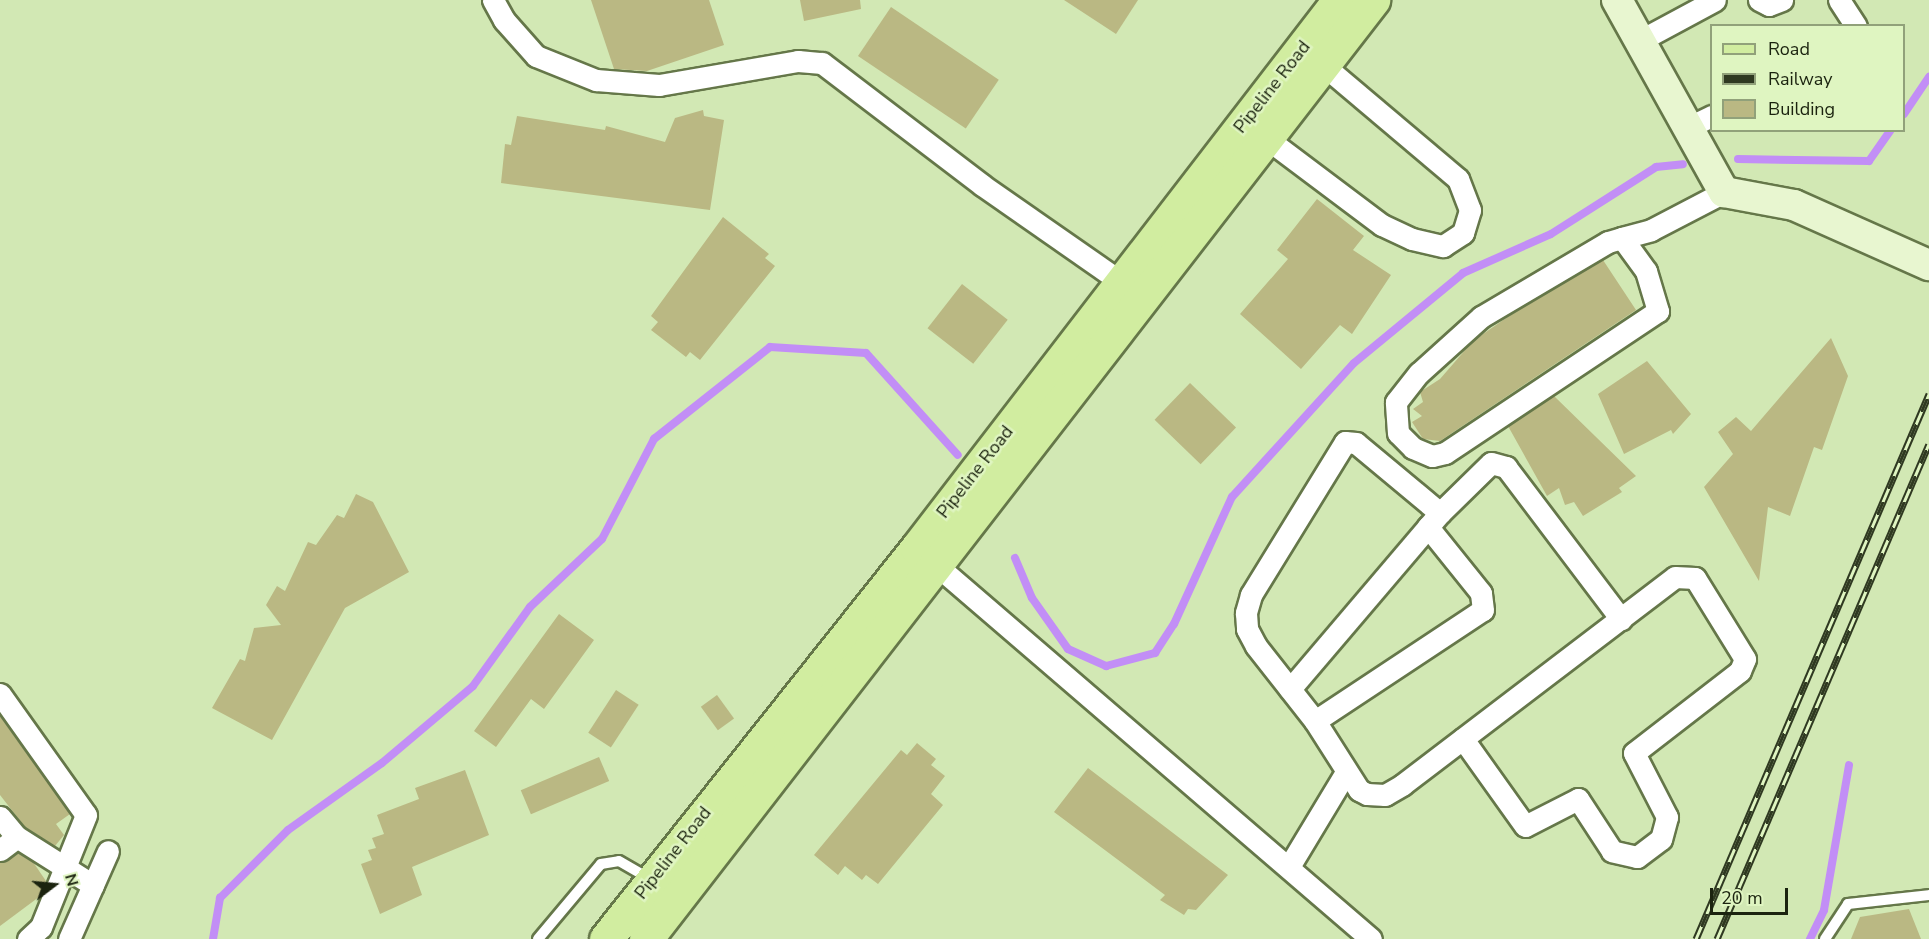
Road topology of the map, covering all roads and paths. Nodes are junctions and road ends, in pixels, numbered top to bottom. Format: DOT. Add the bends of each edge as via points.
graph roads {
  1 [pos="493,0"];
  2 [pos="1339,0"];
  3 [pos="1374,0"];
  4 [pos="1617,0"];
  5 [pos="1715,0"];
  6 [pos="1759,0"];
  7 [pos="1782,0"];
  8 [pos="1839,0"];
  9 [pos="1855,24"];
  10 [pos="1639,41"];
  11 [pos="1323,65"];
  12 [pos="1699,122"];
  13 [pos="1266,138"];
  14 [pos="1724,192"];
  15 [pos="1622,238"];
  16 [pos="1929,265"];
  17 [pos="1121,282"];
  18 [pos="1434,520"];
  19 [pos="927,557"];
  20 [pos="1621,619"];
  21 [pos="1290,689"];
  22 [pos="0,694"];
  23 [pos="1316,721"];
  24 [pos="1463,739"];
  25 [pos="1346,772"];
  26 [pos="0,817"];
  27 [pos="17,837"];
  28 [pos="0,850"];
  29 [pos="108,851"];
  30 [pos="64,865"];
  31 [pos="1290,865"];
  32 [pos="655,874"];
  33 [pos="93,885"];
  34 [pos="684,890"];
  35 [pos="1929,895"];
  36 [pos="28,939"];
  37 [pos="69,939"];
  38 [pos="538,939"];
  39 [pos="606,939"];
  40 [pos="646,939"];
  41 [pos="1371,939"];
  42 [pos="1825,939"];
  1 -- 17 [label="street" via="504,20 536,56 596,80 659,85 798,61 822,63 982,185"];
  2 -- 17 [label="main road, Pipeline Road"];
  3 -- 11 [label="main road, Pipeline Road"];
  4 -- 10 [label="street"];
  5 -- 10 [label="street"];
  6 -- 7 [label="street" via="1769,5"];
  8 -- 9 [label="street"];
  10 -- 12 [label="street"];
  11 -- 13 [label="main road, Pipeline Road"];
  11 -- 13 [label="street" via="1458,179 1470,210 1463,233 1443,246 1412,239 1382,225"];
  12 -- 14 [label="street"];
  13 -- 19 [label="main road, Pipeline Road"];
  14 -- 15 [label="street" via="1651,230"];
  14 -- 16 [label="street" via="1794,205"];
  15 -- 15 [label="street" via="1481,317 1419,373 1396,402 1398,433 1422,452 1432,456 1445,453 1658,311 1646,271"];
  17 -- 19 [label="main road, Pipeline Road"];
  18 -- 20 [label="street" via="1484,467 1500,462"];
  18 -- 21 [label="street"];
  18 -- 21 [label="street" via="1356,443 1341,446 1251,595 1246,613 1247,629 1256,646"];
  18 -- 23 [label="street" via="1481,593 1483,610"];
  19 -- 31 [label="street"];
  19 -- 32 [label="main road, Pipeline Road"];
  19 -- 34 [label="main road, Pipeline Road"];
  20 -- 24 [label="street"];
  20 -- 24 [label="street" via="1675,577 1690,575 1745,659 1740,671 1634,753 1667,817 1661,839 1647,852 1628,857 1612,852 1578,799 1525,826"];
  21 -- 23 [label="street"];
  22 -- 30 [label="street" via="85,810 85,822"];
  23 -- 25 [label="street"];
  24 -- 25 [label="street" via="1385,795 1359,790"];
  25 -- 31 [label="street"];
  26 -- 27 [label="street"];
  27 -- 28 [label="street"];
  27 -- 30 [label="street"];
  29 -- 33 [label="street"];
  30 -- 33 [label="street"];
  30 -- 36 [label="street" via="41,927"];
  31 -- 41 [label="street"];
  32 -- 34 [label="main road"];
  32 -- 38 [label="lane" via="619,861 601,864"];
  32 -- 39 [label="main road, Pipeline Road"];
  33 -- 37 [label="street"];
  34 -- 40 [label="main road, Pipeline Road"];
  35 -- 42 [label="lane" via="1848,904"];
}
